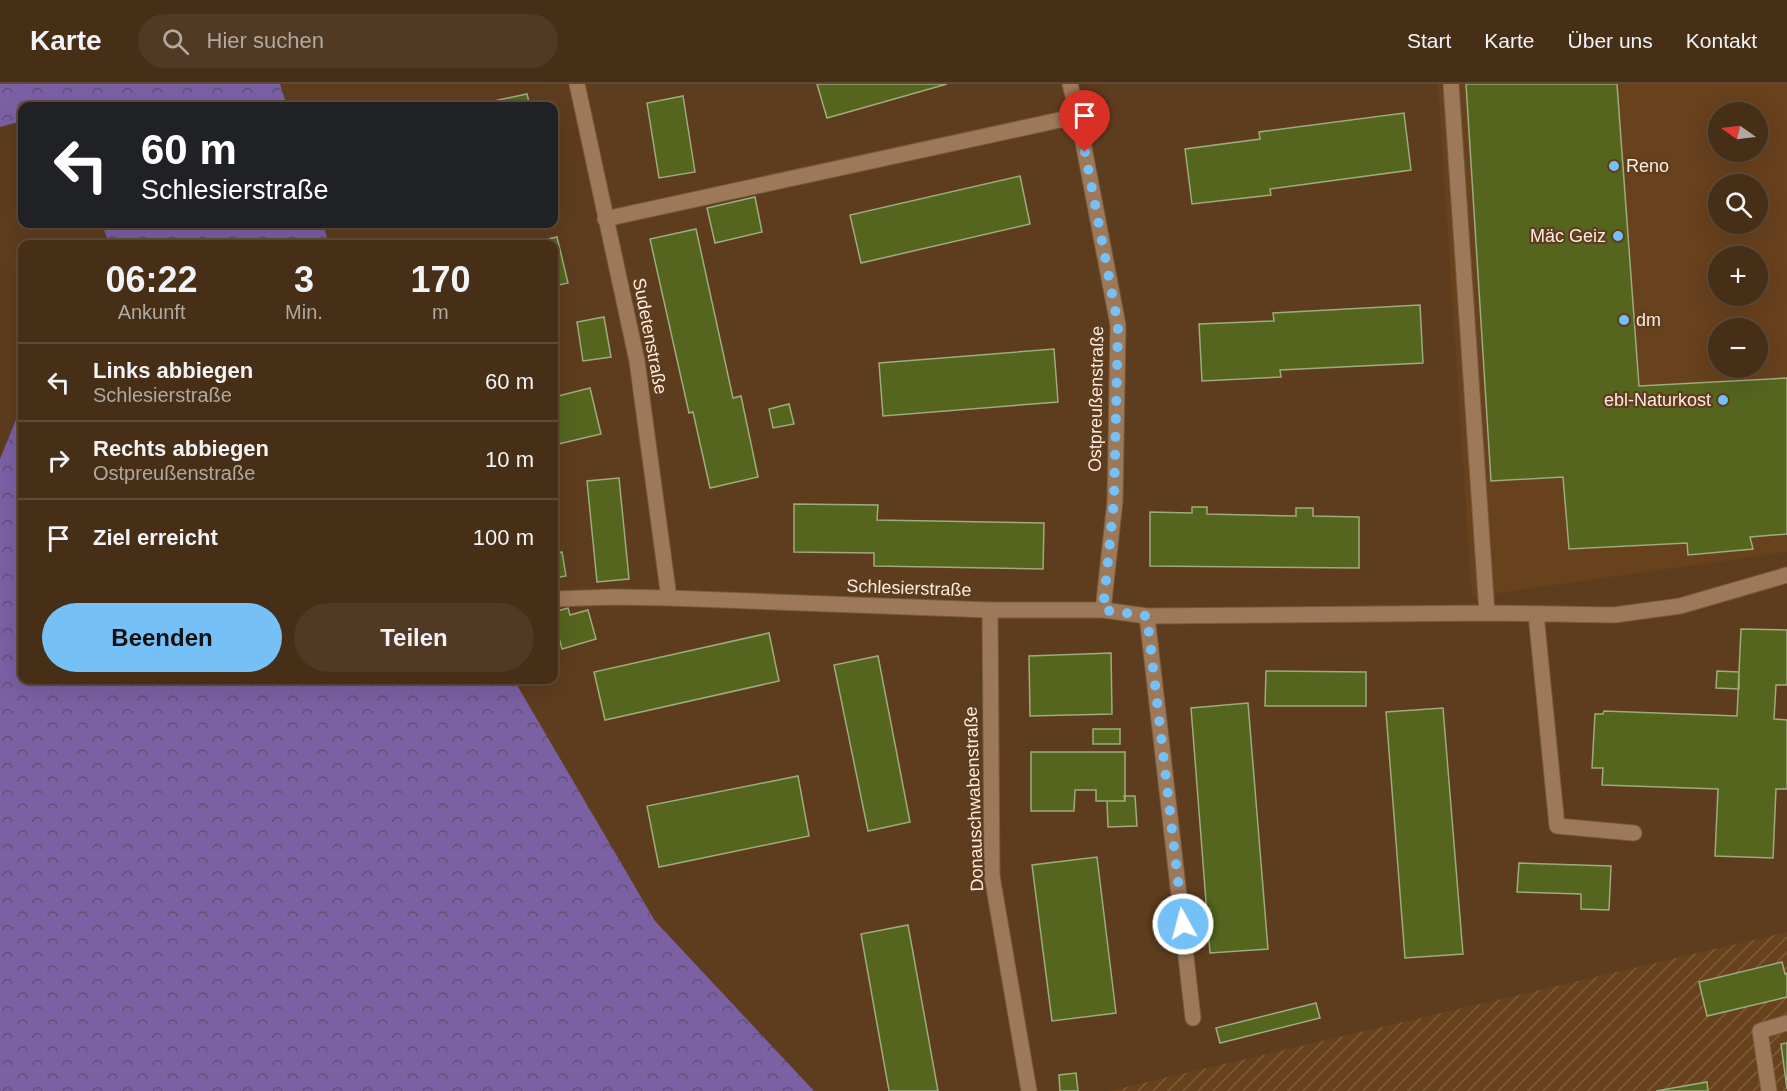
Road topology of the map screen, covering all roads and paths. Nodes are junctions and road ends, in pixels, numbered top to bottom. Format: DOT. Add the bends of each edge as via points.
graph roads {
  1 [pos="577,84"];
  2 [pos="1070,84"];
  3 [pos="1451,84"];
  4 [pos="1078,116"];
  5 [pos="605,219"];
  6 [pos="1787,575"];
  7 [pos="669,598"];
  8 [pos="558,599"];
  9 [pos="990,610"];
  10 [pos="1103,610"];
  11 [pos="1487,613"];
  12 [pos="1536,614"];
  13 [pos="1147,616"];
  14 [pos="1634,833"];
  15 [pos="1194,1018"];
  16 [pos="1787,1023"];
  17 [pos="1029,1091"];
  18 [pos="1769,1091"];
  1 -- 5 [label="street, Sudetenstraße"];
  2 -- 4 [label="street, Ostpreußenstraße"];
  3 -- 11 [label="street"];
  4 -- 5 [label="street"];
  4 -- 10 [label="street, Ostpreußenstraße" via="1118,325 1114,501"];
  5 -- 7 [label="street, Sudetenstraße" via="637,361"];
  6 -- 12 [label="street, Schlesierstraße" via="1680,606 1614,615"];
  7 -- 8 [label="street, Schlesierstraße"];
  7 -- 9 [label="street, Schlesierstraße"];
  9 -- 10 [label="street, Schlesierstraße"];
  9 -- 17 [label="street, Donauschwabenstraße" via="992,876"];
  10 -- 13 [label="street, Schlesierstraße"];
  11 -- 12 [label="street, Schlesierstraße"];
  11 -- 13 [label="street, Schlesierstraße"];
  12 -- 14 [label="street" via="1557,826"];
  13 -- 15 [label="street"];
  16 -- 18 [label="street" via="1760,1030"];
}
